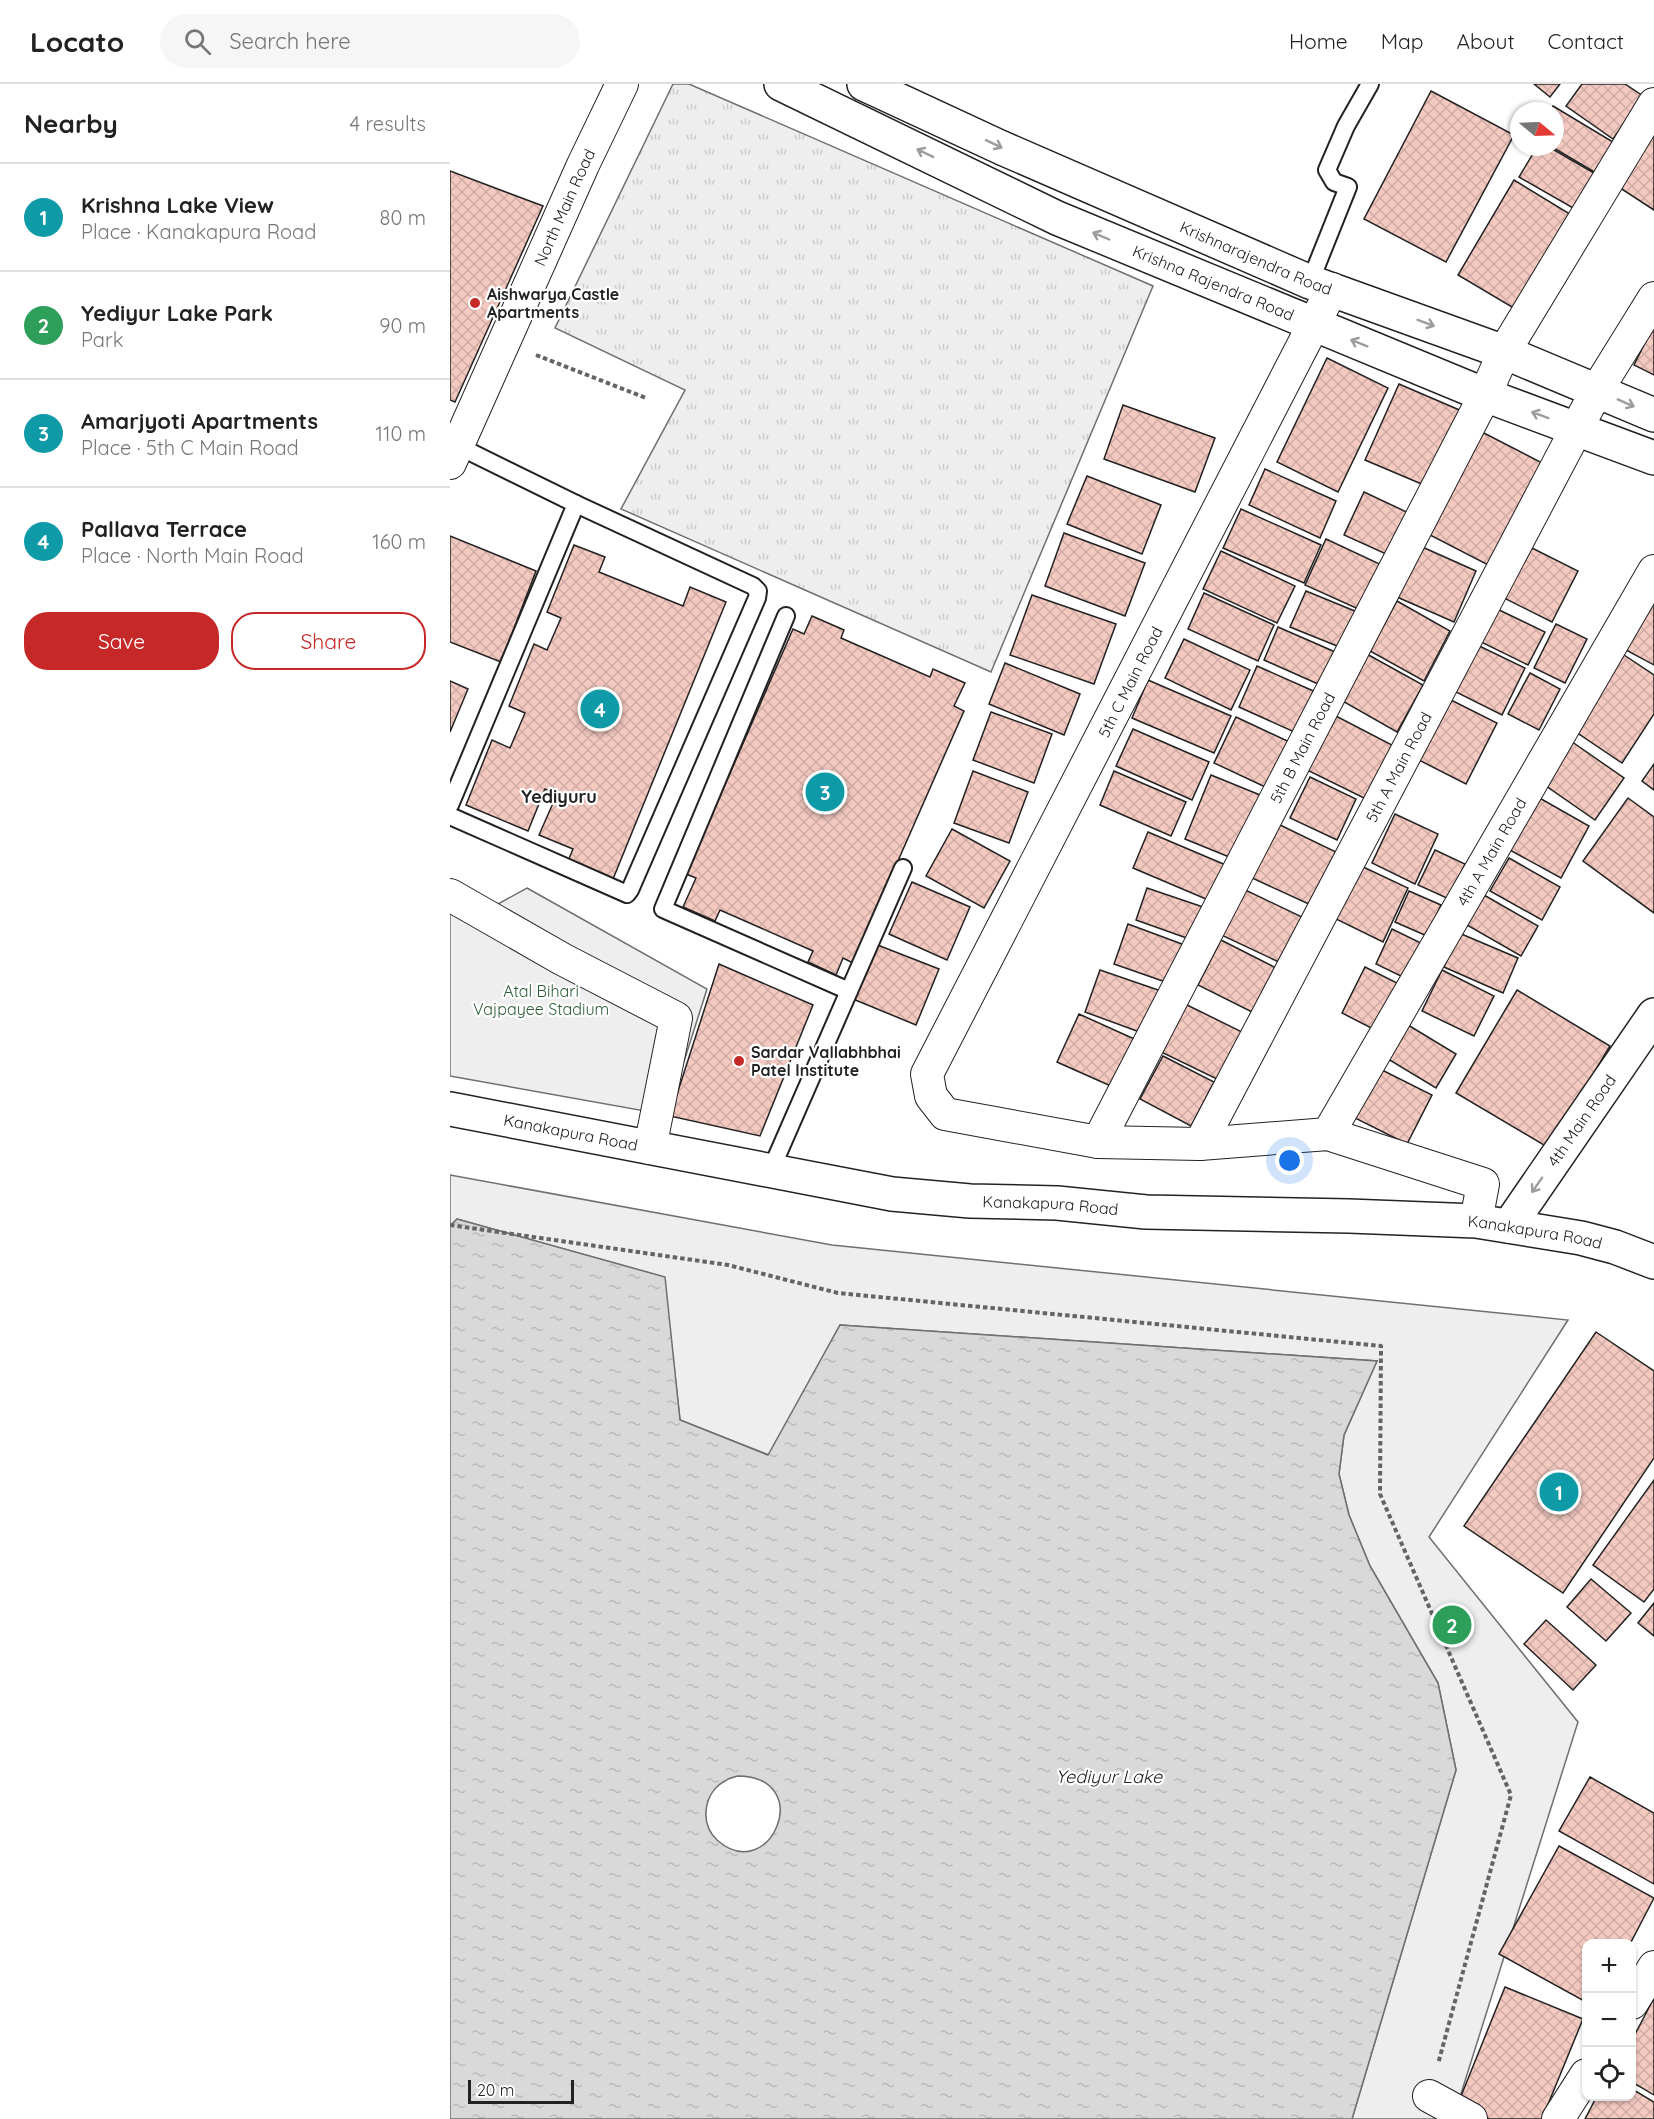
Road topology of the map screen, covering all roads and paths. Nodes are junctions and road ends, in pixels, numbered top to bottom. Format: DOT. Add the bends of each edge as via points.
graph roads {
  1 [pos="622,84"];
  2 [pos="781,84"];
  3 [pos="864,84"];
  4 [pos="1370,84"];
  5 [pos="1654,104"];
  6 [pos="1321,286"];
  7 [pos="1654,298"];
  8 [pos="1315,325"];
  9 [pos="504,343"];
  10 [pos="1504,352"];
  11 [pos="1597,390"];
  12 [pos="1485,395"];
  13 [pos="646,398"];
  14 [pos="1654,415"];
  15 [pos="1577,429"];
  16 [pos="456,438"];
  17 [pos="1654,458"];
  18 [pos="576,504"];
  19 [pos="1654,571"];
  20 [pos="786,616"];
  21 [pos="450,805"];
  22 [pos="450,816"];
  23 [pos="903,868"];
  24 [pos="450,895"];
  25 [pos="849,991"];
  26 [pos="1654,1015"];
  27 [pos="450,1109"];
  28 [pos="1329,1134"];
  29 [pos="1098,1142"];
  30 [pos="1200,1144"];
  31 [pos="650,1148"];
  32 [pos="770,1172"];
  33 [pos="1476,1221"];
  34 [pos="450,1225"];
  35 [pos="1509,1226"];
  36 [pos="1654,1262"];
  37 [pos="1654,1967"];
  38 [pos="1636,1996"];
  39 [pos="1582,2082"];
  40 [pos="1429,2096"];
  41 [pos="1471,2119"];
  42 [pos="1558,2119"];
  1 -- 9 [label="street, North Main Road"];
  8 -- 2 [label="main road, Krishna Rajendra Road, one-way" via="1057,218"];
  3 -- 6 [label="main road, Krishnarajendra Road, one-way"];
  4 -- 6 [label="lane" via="1327,170 1334,182 1348,187"];
  5 -- 10 [label="street, 5th B Main Road"];
  6 -- 8 [label="street, 5th C Main Road"];
  6 -- 10 [label="main road, Krishnarajendra Road, one-way"];
  7 -- 11 [label="street, 5th A Main Road"];
  12 -- 8 [label="main road, Krishna Rajendra Road, one-way"];
  8 -- 29 [label="street, 5th C Main Road" via="927,1074 931,1096 945,1114"];
  9 -- 13 [label="path"];
  9 -- 16 [label="street, North Main Road"];
  10 -- 11 [label="main road, Krishnarajendra Road"];
  10 -- 12 [label="street, 5th B Main Road"];
  11 -- 14 [label="main road, Krishnarajendra Road, one-way"];
  11 -- 15 [label="street, 5th A Main Road"];
  15 -- 12 [label="main road, Krishna Rajendra Road, one-way"];
  12 -- 29 [label="street, 5th B Main Road"];
  15 -- 17 [label="main road, Krishna Rajendra Road"];
  15 -- 30 [label="street, 5th A Main Road"];
  16 -- 18 [label="lane"];
  18 -- 21 [label="lane"];
  18 -- 22 [label="lane" via="753,586 759,591 757,598 629,892"];
  19 -- 28 [label="street, 4th A Main Road"];
  20 -- 25 [label="lane" via="663,909"];
  23 -- 25 [label="lane"];
  24 -- 31 [label="street" via="676,1018"];
  25 -- 32 [label="lane"];
  26 -- 35 [label="main road, 4th Main Road, one-way"];
  27 -- 31 [label="main road, Kanakapura Road"];
  28 -- 30 [label="street"];
  28 -- 33 [label="street" via="1483,1184"];
  29 -- 30 [label="street"];
  31 -- 32 [label="main road, Kanakapura Road"];
  32 -- 33 [label="main road, Kanakapura Road" via="892,1194 970,1201 1057,1203 1146,1212"];
  33 -- 35 [label="main road, Kanakapura Road"];
  34 -- 40 [label="path" via="728,1265 838,1293 1380,1346 1380,1494 1511,1795"];
  35 -- 36 [label="main road, Kanakapura Road" via="1581,1238"];
  37 -- 38 [label="street"];
  39 -- 42 [label="street"];
  40 -- 41 [label="street"];
}
